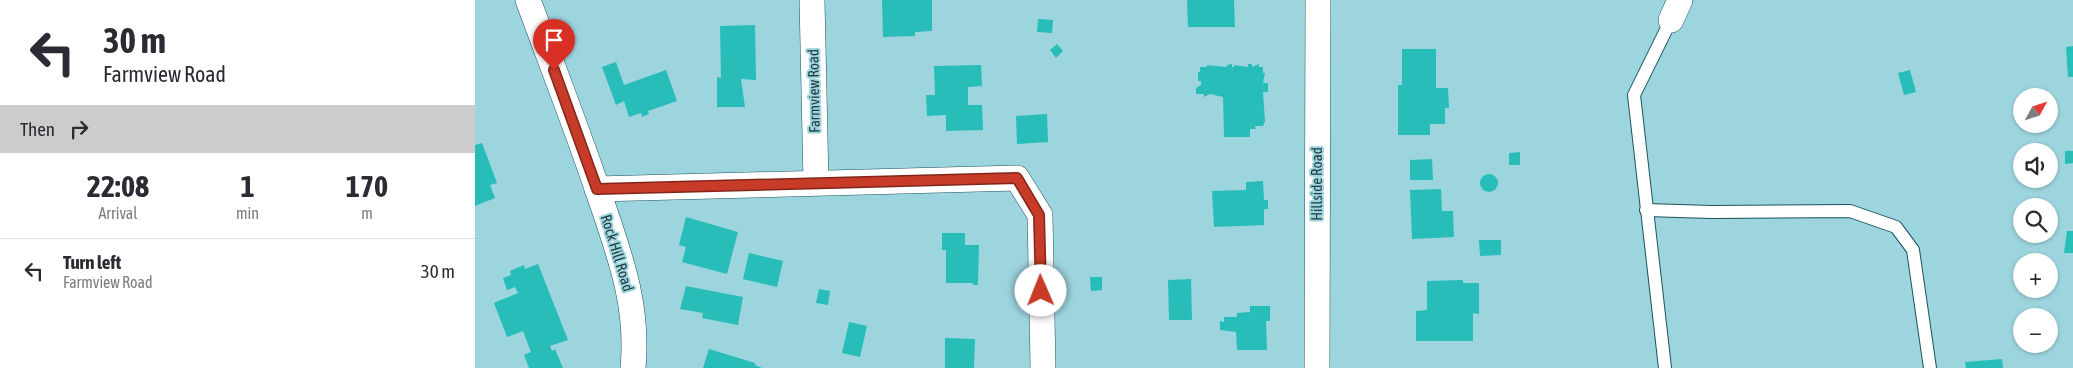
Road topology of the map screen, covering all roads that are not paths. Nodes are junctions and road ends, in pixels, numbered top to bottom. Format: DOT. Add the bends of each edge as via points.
graph roads {
  1 [pos="528,0"];
  2 [pos="812,0"];
  3 [pos="1317,0"];
  4 [pos="1675,10"];
  5 [pos="816,182"];
  6 [pos="597,189"];
  7 [pos="1646,210"];
  8 [pos="633,368"];
  9 [pos="1043,368"];
  10 [pos="1317,368"];
  11 [pos="1665,368"];
  12 [pos="1930,368"];
  1 -- 6 [label="street, Rock Hill Road"];
  2 -- 5 [label="street, Farmview Road"];
  3 -- 10 [label="street, Hillside Road"];
  4 -- 7 [label="lane" via="1634,95"];
  5 -- 6 [label="street"];
  5 -- 9 [label="street" via="1017,178 1039,215"];
  6 -- 8 [label="street, Rock Hill Road" via="626,276 635,320"];
  7 -- 11 [label="lane"];
  7 -- 12 [label="lane" via="1850,211 1896,228 1913,250"];
}
